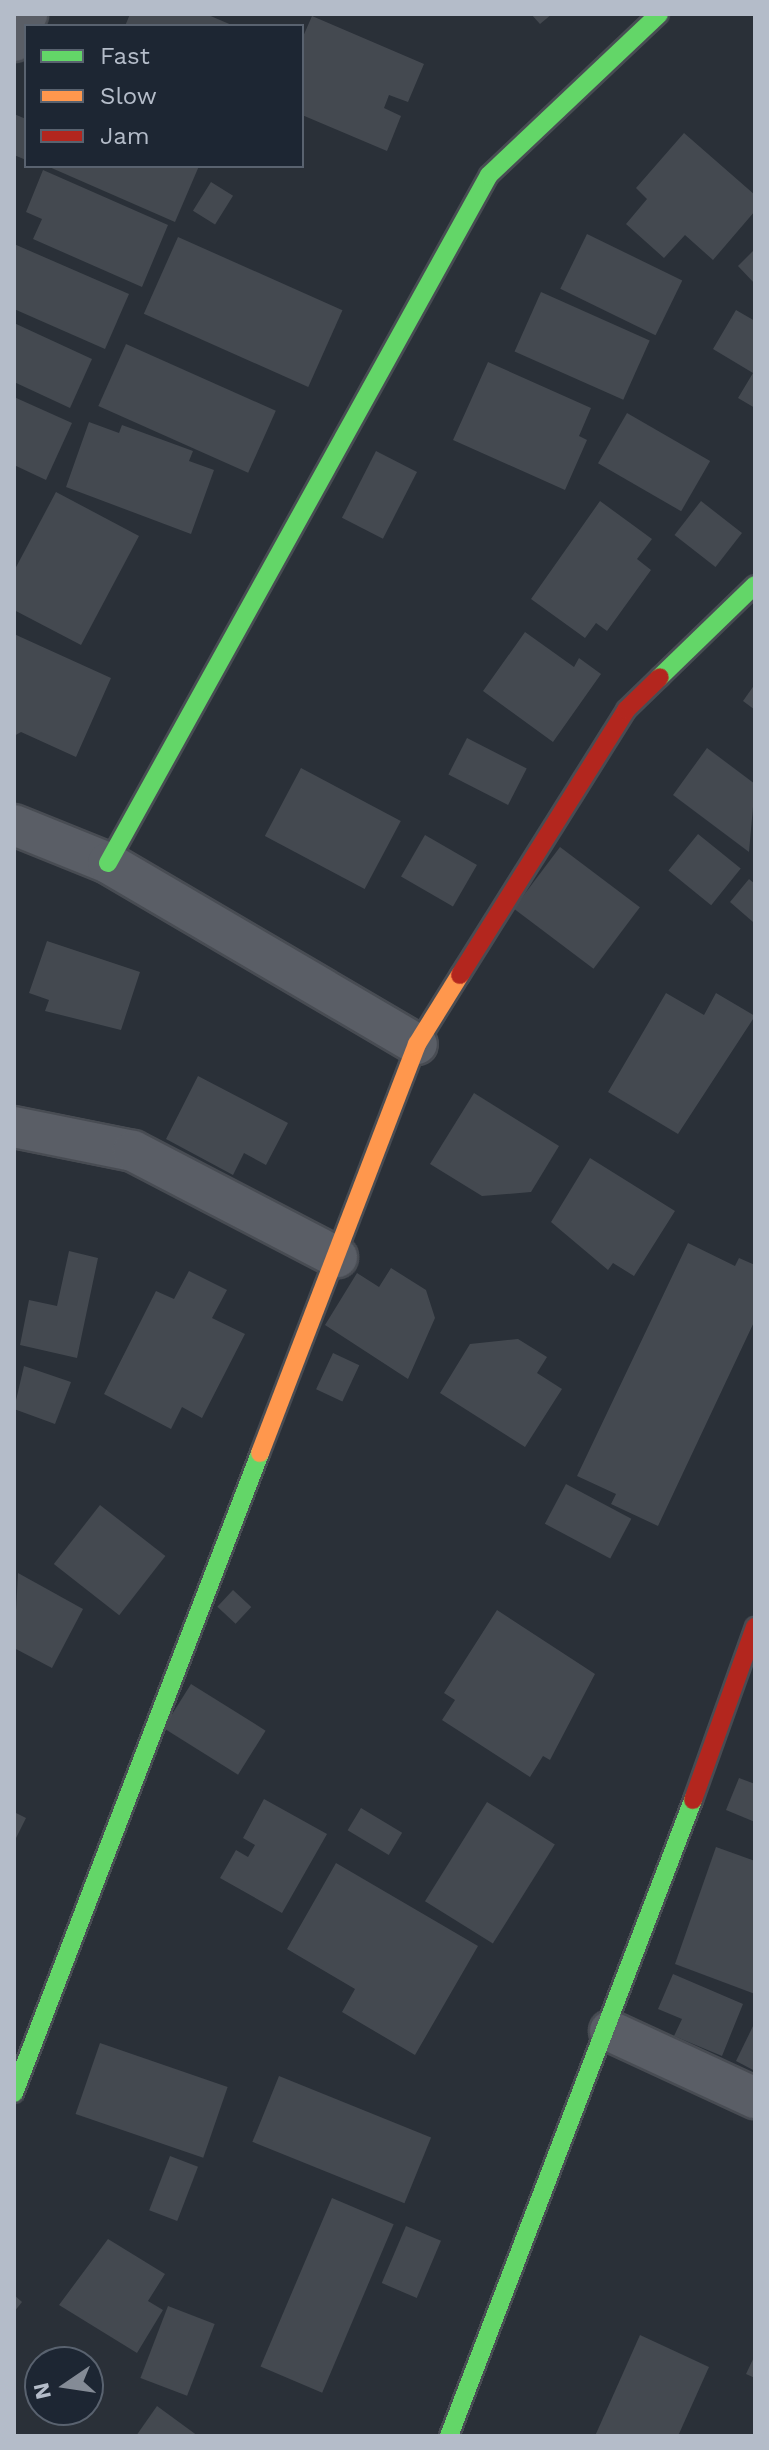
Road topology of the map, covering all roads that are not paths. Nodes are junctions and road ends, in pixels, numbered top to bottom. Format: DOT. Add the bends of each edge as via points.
graph roads {
  1 [pos="27,14"];
  2 [pos="659,14"];
  3 [pos="14,41"];
  4 [pos="755,585"];
  5 [pos="14,825"];
  6 [pos="108,863"];
  7 [pos="417,1044"];
  8 [pos="14,1127"];
  9 [pos="337,1257"];
  10 [pos="755,1627"];
  11 [pos="610,2031"];
  12 [pos="14,2093"];
  13 [pos="755,2098"];
  14 [pos="449,2436"];
  1 -- 3 [label="street"];
  2 -- 6 [label="street" via="489,175"];
  4 -- 7 [label="street" via="626,710"];
  5 -- 6 [label="street"];
  6 -- 7 [label="street"];
  7 -- 9 [label="street"];
  8 -- 9 [label="street" via="133,1151"];
  9 -- 12 [label="street"];
  10 -- 11 [label="street"];
  11 -- 13 [label="street"];
  11 -- 14 [label="street"];
}
